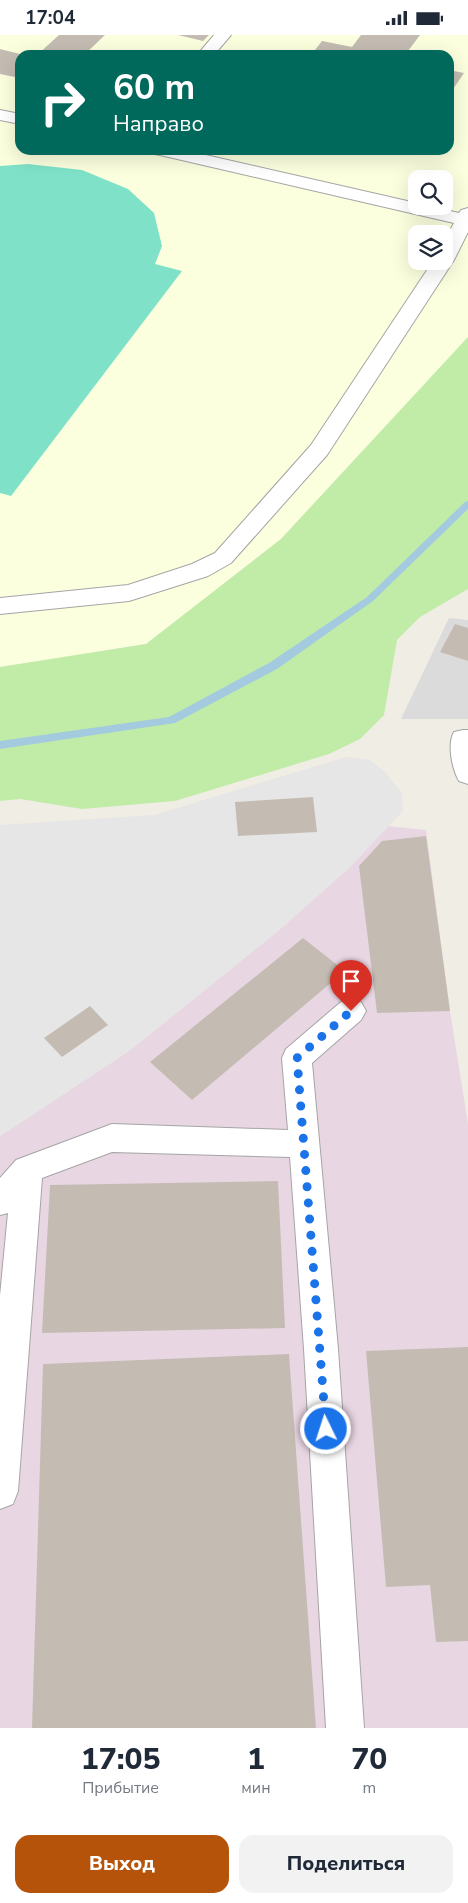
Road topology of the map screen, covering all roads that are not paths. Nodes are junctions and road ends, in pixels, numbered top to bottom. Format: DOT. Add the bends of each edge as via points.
graph roads {
  1 [pos="223,35"];
  2 [pos="210,50"];
  3 [pos="0,115"];
  4 [pos="15,118"];
  5 [pos="183,155"];
  6 [pos="466,217"];
  7 [pos="453,246"];
  8 [pos="437,270"];
  9 [pos="0,606"];
  10 [pos="465,739"];
  11 [pos="468,774"];
  12 [pos="351,1011"];
  13 [pos="304,1144"];
  14 [pos="27,1170"];
  15 [pos="0,1201"];
  16 [pos="0,1491"];
  17 [pos="345,1728"];
  1 -- 2 [label="street"];
  3 -- 4 [label="street"];
  5 -- 6 [label="street"];
  6 -- 7 [label="street"];
  8 -- 9 [label="street" via="319,450 223,558 200,570 129,593"];
  10 -- 11 [label="street"];
  12 -- 13 [label="street" via="297,1058"];
  13 -- 14 [label="street" via="112,1138"];
  13 -- 17 [label="street" via="321,1349"];
  14 -- 15 [label="street"];
  14 -- 16 [label="street"];
}
